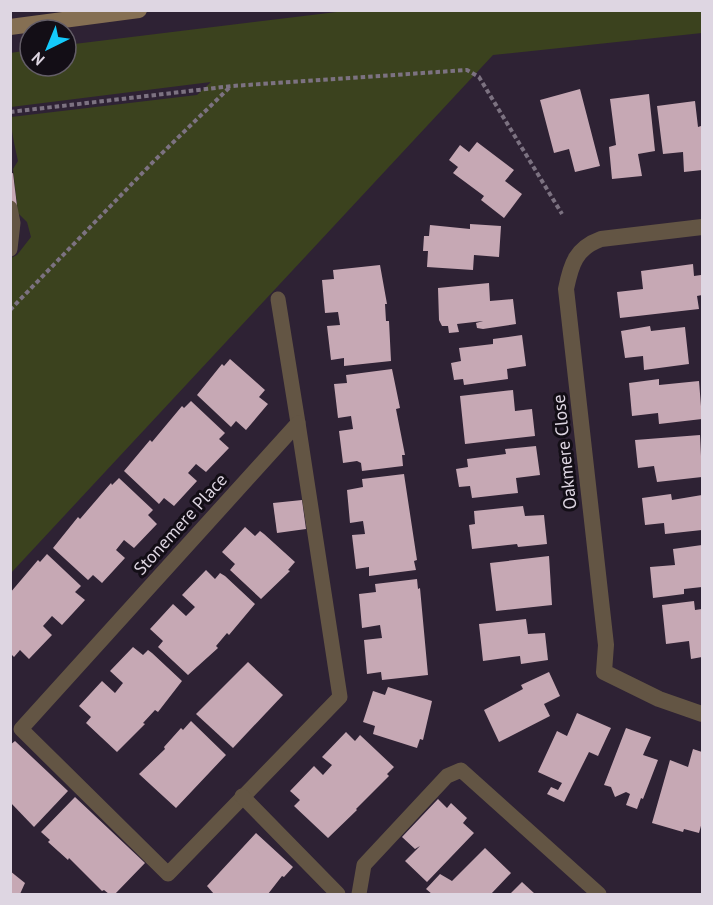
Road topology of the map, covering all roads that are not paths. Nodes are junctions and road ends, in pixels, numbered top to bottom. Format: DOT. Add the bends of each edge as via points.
graph roads {
  1 [pos="139,10"];
  2 [pos="10,27"];
  3 [pos="10,208"];
  4 [pos="702,227"];
  5 [pos="10,249"];
  6 [pos="278,299"];
  7 [pos="298,423"];
  8 [pos="702,714"];
  9 [pos="242,796"];
  10 [pos="338,894"];
  11 [pos="359,894"];
  12 [pos="599,894"];
  1 -- 2 [label="main road"];
  3 -- 5 [label="lane"];
  4 -- 8 [label="street, Oakmere Close" via="587,244 571,267 566,289 606,645 604,672 659,699"];
  6 -- 7 [label="lane"];
  7 -- 9 [label="lane, Stonemere Place" via="340,697"];
  7 -- 9 [label="lane, Stonemere Place" via="21,729 168,874"];
  9 -- 10 [label="lane"];
  11 -- 12 [label="lane" via="364,865 447,776 461,770"];
}
